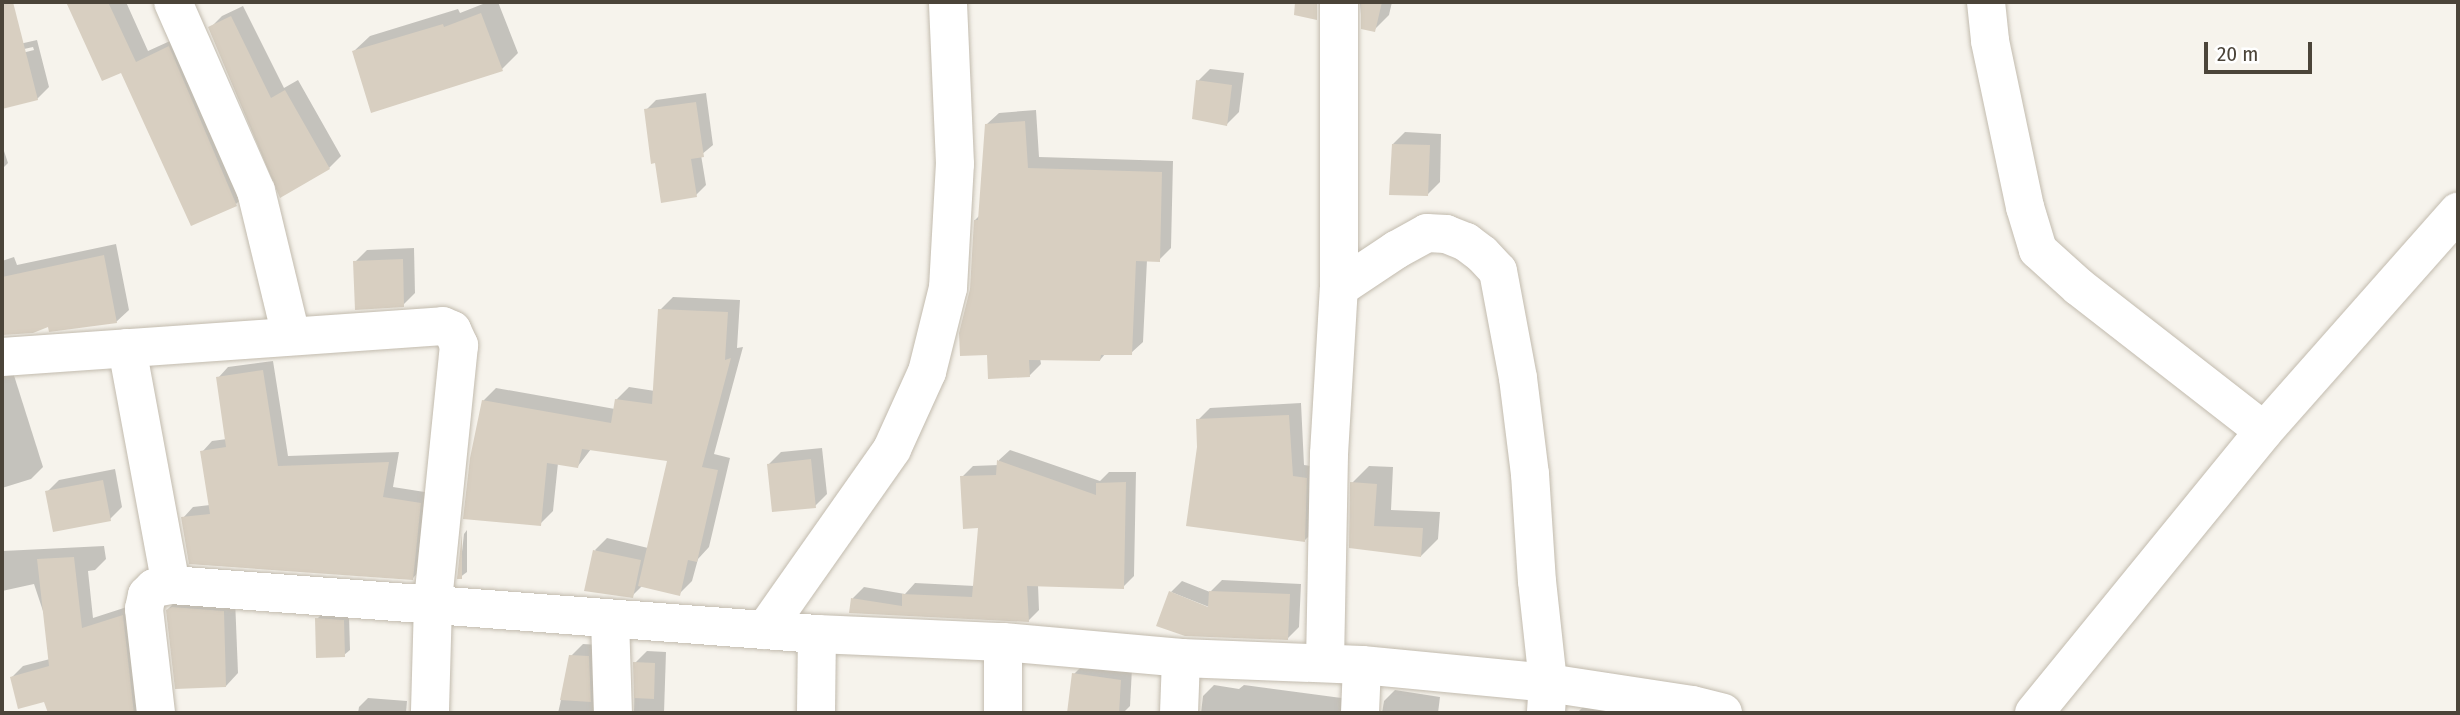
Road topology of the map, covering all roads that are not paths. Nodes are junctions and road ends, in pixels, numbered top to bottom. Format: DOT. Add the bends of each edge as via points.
graph roads {
  1 [pos="173,2"];
  2 [pos="948,2"];
  3 [pos="1339,2"];
  4 [pos="1986,2"];
  5 [pos="2458,212"];
  6 [pos="1339,288"];
  7 [pos="291,337"];
  8 [pos="127,348"];
  9 [pos="2,357"];
  10 [pos="2264,431"];
  11 [pos="171,585"];
  12 [pos="433,603"];
  13 [pos="610,619"];
  14 [pos="765,630"];
  15 [pos="817,634"];
  16 [pos="1003,642"];
  17 [pos="1181,658"];
  18 [pos="1343,664"];
  19 [pos="1547,698"];
  20 [pos="156,713"];
  21 [pos="430,713"];
  22 [pos="613,713"];
  23 [pos="816,713"];
  24 [pos="1003,713"];
  25 [pos="1179,713"];
  26 [pos="1360,713"];
  27 [pos="1723,713"];
  28 [pos="2034,713"];
  1 -- 7 [label="street" via="256,191"];
  2 -- 14 [label="street" via="955,164 948,288 928,372 892,449"];
  3 -- 6 [label="street"];
  4 -- 10 [label="street" via="1990,41 2038,250"];
  5 -- 10 [label="street"];
  6 -- 18 [label="street" via="1329,454"];
  6 -- 19 [label="street" via="1427,233 1466,242 1497,271 1518,378 1530,474"];
  7 -- 8 [label="street"];
  7 -- 12 [label="street" via="443,326 456,335 459,345"];
  8 -- 9 [label="street"];
  8 -- 11 [label="street"];
  10 -- 28 [label="street"];
  11 -- 12 [label="street"];
  11 -- 20 [label="street" via="154,588 144,608"];
  12 -- 13 [label="street"];
  12 -- 21 [label="street"];
  13 -- 14 [label="street"];
  13 -- 22 [label="street"];
  14 -- 15 [label="street"];
  15 -- 16 [label="street"];
  15 -- 23 [label="street"];
  16 -- 17 [label="street"];
  16 -- 24 [label="street"];
  17 -- 18 [label="street"];
  17 -- 25 [label="street"];
  18 -- 19 [label="street"];
  18 -- 26 [label="street"];
  19 -- 27 [label="street" via="1692,705"];
}
